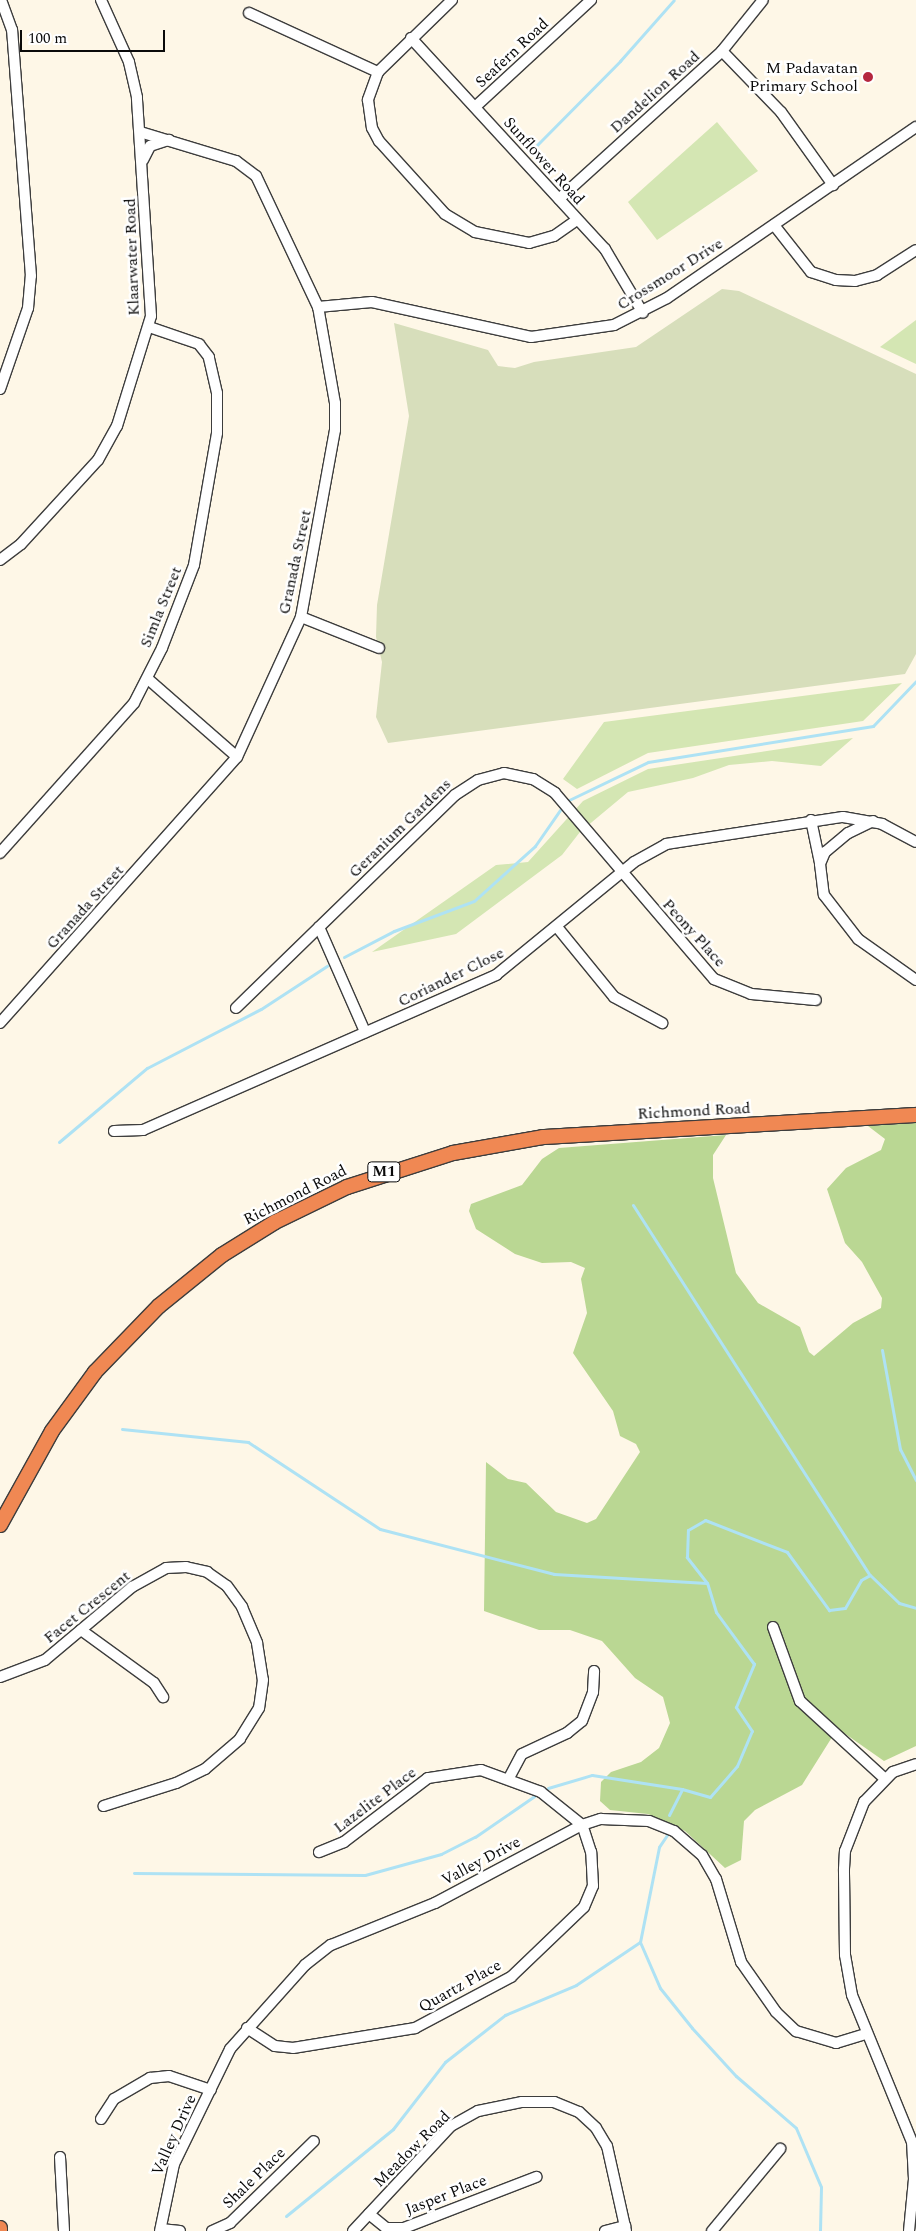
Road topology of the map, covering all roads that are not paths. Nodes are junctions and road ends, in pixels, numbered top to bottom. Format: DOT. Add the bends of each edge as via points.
graph roads {
  1 [pos="1,0"];
  2 [pos="101,0"];
  3 [pos="452,0"];
  4 [pos="591,0"];
  5 [pos="763,0"];
  6 [pos="249,13"];
  7 [pos="411,38"];
  8 [pos="722,51"];
  9 [pos="378,72"];
  10 [pos="474,108"];
  11 [pos="916,127"];
  12 [pos="140,132"];
  13 [pos="172,140"];
  14 [pos="142,161"];
  15 [pos="833,185"];
  16 [pos="559,199"];
  17 [pos="578,220"];
  18 [pos="774,225"];
  19 [pos="916,250"];
  20 [pos="318,307"];
  21 [pos="643,313"];
  22 [pos="149,327"];
  23 [pos="0,389"];
  24 [pos="0,560"];
  25 [pos="300,617"];
  26 [pos="379,648"];
  27 [pos="148,679"];
  28 [pos="236,757"];
  29 [pos="811,820"];
  30 [pos="873,821"];
  31 [pos="916,842"];
  32 [pos="0,853"];
  33 [pos="820,864"];
  34 [pos="621,874"];
  35 [pos="319,927"];
  36 [pos="557,927"];
  37 [pos="916,980"];
  38 [pos="816,1000"];
  39 [pos="236,1008"];
  40 [pos="0,1023"];
  41 [pos="662,1023"];
  42 [pos="365,1032"];
  43 [pos="916,1115"];
  44 [pos="114,1131"];
  45 [pos="0,1525"];
  46 [pos="773,1627"];
  47 [pos="81,1630"];
  48 [pos="594,1671"];
  49 [pos="0,1677"];
  50 [pos="163,1698"];
  51 [pos="916,1764"];
  52 [pos="509,1778"];
  53 [pos="884,1778"];
  54 [pos="104,1806"];
  55 [pos="582,1825"];
  56 [pos="319,1852"];
  57 [pos="247,2028"];
  58 [pos="865,2034"];
  59 [pos="211,2090"];
  60 [pos="101,2119"];
  61 [pos="314,2141"];
  62 [pos="780,2149"];
  63 [pos="60,2157"];
  64 [pos="536,2177"];
  65 [pos="369,2214"];
  66 [pos="626,2228"];
  67 [pos="160,2230"];
  68 [pos="64,2231"];
  69 [pos="180,2231"];
  70 [pos="212,2231"];
  71 [pos="353,2231"];
  72 [pos="605,2231"];
  73 [pos="712,2231"];
  74 [pos="909,2231"];
  1 -- 23 [label="street" via="12,30 31,285 23,326"];
  2 -- 12 [label="street, Klaarwater Road" via="130,62"];
  3 -- 7 [label="street"];
  4 -- 10 [label="street, Seafern Road"];
  5 -- 8 [label="street, Dandelion Road"];
  6 -- 9 [label="street"];
  7 -- 9 [label="street"];
  7 -- 10 [label="street, Sunflower Road"];
  8 -- 15 [label="street" via="781,112"];
  8 -- 16 [label="street, Dandelion Road"];
  9 -- 17 [label="street" via="368,100 375,134 409,176 455,221 475,232 530,243 554,236"];
  10 -- 16 [label="street, Sunflower Road"];
  11 -- 15 [label="street, Crossmoor Drive"];
  12 -- 13 [label="street, Granada Street"];
  12 -- 14 [label="street, Klaarwater Road"];
  13 -- 14 [label="street" via="152,145"];
  13 -- 20 [label="street, Granada Street" via="236,161 256,176"];
  14 -- 22 [label="street, Klaarwater Road" via="152,302"];
  15 -- 18 [label="street, Crossmoor Drive"];
  16 -- 17 [label="street, Sunflower Road"];
  17 -- 21 [label="street, Sunflower Road" via="616,264"];
  18 -- 19 [label="street" via="811,272 836,280 855,282 877,276"];
  18 -- 21 [label="street, Crossmoor Drive"];
  20 -- 21 [label="street, Crossmoor Drive" via="372,302 531,337 598,329"];
  20 -- 25 [label="street, Granada Street" via="335,403 336,430"];
  22 -- 24 [label="street, Klaarwater Road" via="117,426 98,460 21,544"];
  22 -- 27 [label="street, Simla Street" via="204,349 217,393 218,414 194,566"];
  25 -- 26 [label="street"];
  25 -- 28 [label="street, Granada Street"];
  27 -- 28 [label="street"];
  27 -- 32 [label="street, Simla Street" via="134,703"];
  28 -- 40 [label="street, Granada Street" via="227,772"];
  29 -- 30 [label="street, Coriander Close" via="843,817"];
  29 -- 33 [label="street"];
  29 -- 34 [label="street, Coriander Close" via="666,844"];
  30 -- 31 [label="street, Coriander Close"];
  30 -- 33 [label="street" via="836,842"];
  33 -- 37 [label="street" via="824,895 842,923 887,962"];
  34 -- 35 [label="street, Geranium Gardens" via="546,786 518,775 491,775 455,794"];
  34 -- 36 [label="street, Coriander Close"];
  34 -- 38 [label="street, Peony Place" via="714,979 750,994"];
  35 -- 39 [label="street, Geranium Gardens"];
  35 -- 42 [label="street"];
  36 -- 41 [label="street" via="614,997"];
  36 -- 42 [label="street, Coriander Close" via="502,972"];
  42 -- 44 [label="street, Coriander Close" via="142,1130"];
  43 -- 45 [label="highway, Richmond Road / M1" via="543,1138 453,1152 347,1187 275,1222 222,1255 159,1306 94,1372 52,1431"];
  46 -- 53 [label="street" via="800,1701"];
  47 -- 49 [label="street, Facet Crescent" via="45,1660"];
  47 -- 50 [label="street" via="154,1682"];
  47 -- 54 [label="street, Facet Crescent" via="104,1608 152,1574 186,1567 207,1572 227,1586 242,1607 257,1643 263,1680 259,1708 226,1754 181,1781"];
  48 -- 52 [label="street" via="593,1692 582,1721 567,1733 522,1754"];
  51 -- 53 [label="street"];
  52 -- 55 [label="street, Lazelite Place" via="541,1792"];
  52 -- 56 [label="street, Lazelite Place" via="481,1770 428,1778 344,1842"];
  53 -- 58 [label="street" via="856,1819 844,1869 845,1954 852,1995"];
  55 -- 57 [label="street, Valley Drive" via="435,1902 331,1945 305,1965"];
  55 -- 57 [label="street, Quartz Place" via="594,1871 589,1899 570,1922 501,1984 415,2028 383,2036 285,2048 266,2042"];
  55 -- 58 [label="street, Valley Drive" via="601,1819 630,1818 674,1831 702,1855 716,1880 734,1948 782,2018 796,2031 820,2041 841,2043"];
  57 -- 59 [label="street, Valley Drive" via="230,2049"];
  58 -- 74 [label="street" via="912,2142 914,2179"];
  59 -- 60 [label="street" via="169,2076 150,2078 114,2099"];
  59 -- 67 [label="street, Valley Drive" via="168,2180"];
  61 -- 70 [label="street, Shale Place" via="230,2223"];
  62 -- 73 [label="street"];
  63 -- 68 [label="street"];
  64 -- 65 [label="street, Jasper Place" via="404,2228 386,2228"];
  65 -- 66 [label="street, Meadow Road" via="464,2118 493,2106 554,2102 579,2112 603,2138"];
  65 -- 71 [label="street, Meadow Road"];
  66 -- 72 [label="street"];
  67 -- 69 [label="street"];
}
